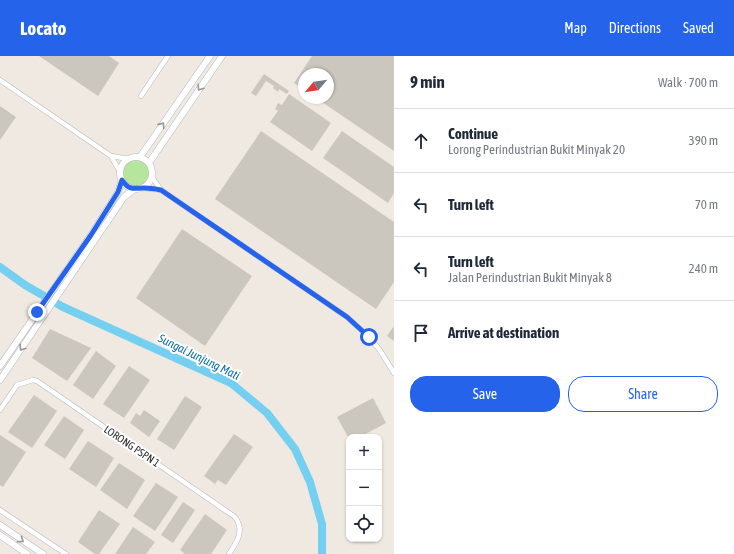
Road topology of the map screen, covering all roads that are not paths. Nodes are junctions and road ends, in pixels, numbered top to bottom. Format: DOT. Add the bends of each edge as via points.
graph roads {
  1 [pos="168,56"];
  2 [pos="210,56"];
  3 [pos="222,56"];
  4 [pos="0,80"];
  5 [pos="141,96"];
  6 [pos="111,156"];
  7 [pos="140,157"];
  8 [pos="129,159"];
  9 [pos="149,163"];
  10 [pos="120,172"];
  11 [pos="152,176"];
  12 [pos="122,180"];
  13 [pos="143,188"];
  14 [pos="135,189"];
  15 [pos="161,190"];
  16 [pos="0,366"];
  17 [pos="394,373"];
  18 [pos="0,380"];
  19 [pos="0,410"];
  20 [pos="0,510"];
  21 [pos="0,525"];
  22 [pos="0,535"];
  23 [pos="27,554"];
  24 [pos="43,554"];
  25 [pos="66,554"];
  26 [pos="229,554"];
  1 -- 5 [label="street"];
  7 -- 2 [label="street, one-way"];
  3 -- 9 [label="street, one-way"];
  4 -- 6 [label="street"];
  6 -- 8 [label="street"];
  6 -- 10 [label="street"];
  7 -- 8 [label="street"];
  7 -- 9 [label="street"];
  8 -- 10 [label="street" via="121,167"];
  9 -- 11 [label="street"];
  10 -- 12 [label="street"];
  11 -- 13 [label="street"];
  11 -- 15 [label="street"];
  12 -- 14 [label="street" via="127,186"];
  12 -- 16 [label="street" via="118,192 91,235"];
  13 -- 14 [label="street"];
  13 -- 15 [label="street"];
  14 -- 18 [label="street, one-way" via="124,197"];
  15 -- 17 [label="street" via="347,317 379,348"];
  19 -- 26 [label="street, LORONG PSPN 1" via="17,384 37,381 235,516 240,537"];
  20 -- 25 [label="street"];
  21 -- 24 [label="street, one-way"];
  22 -- 23 [label="street"];
}
